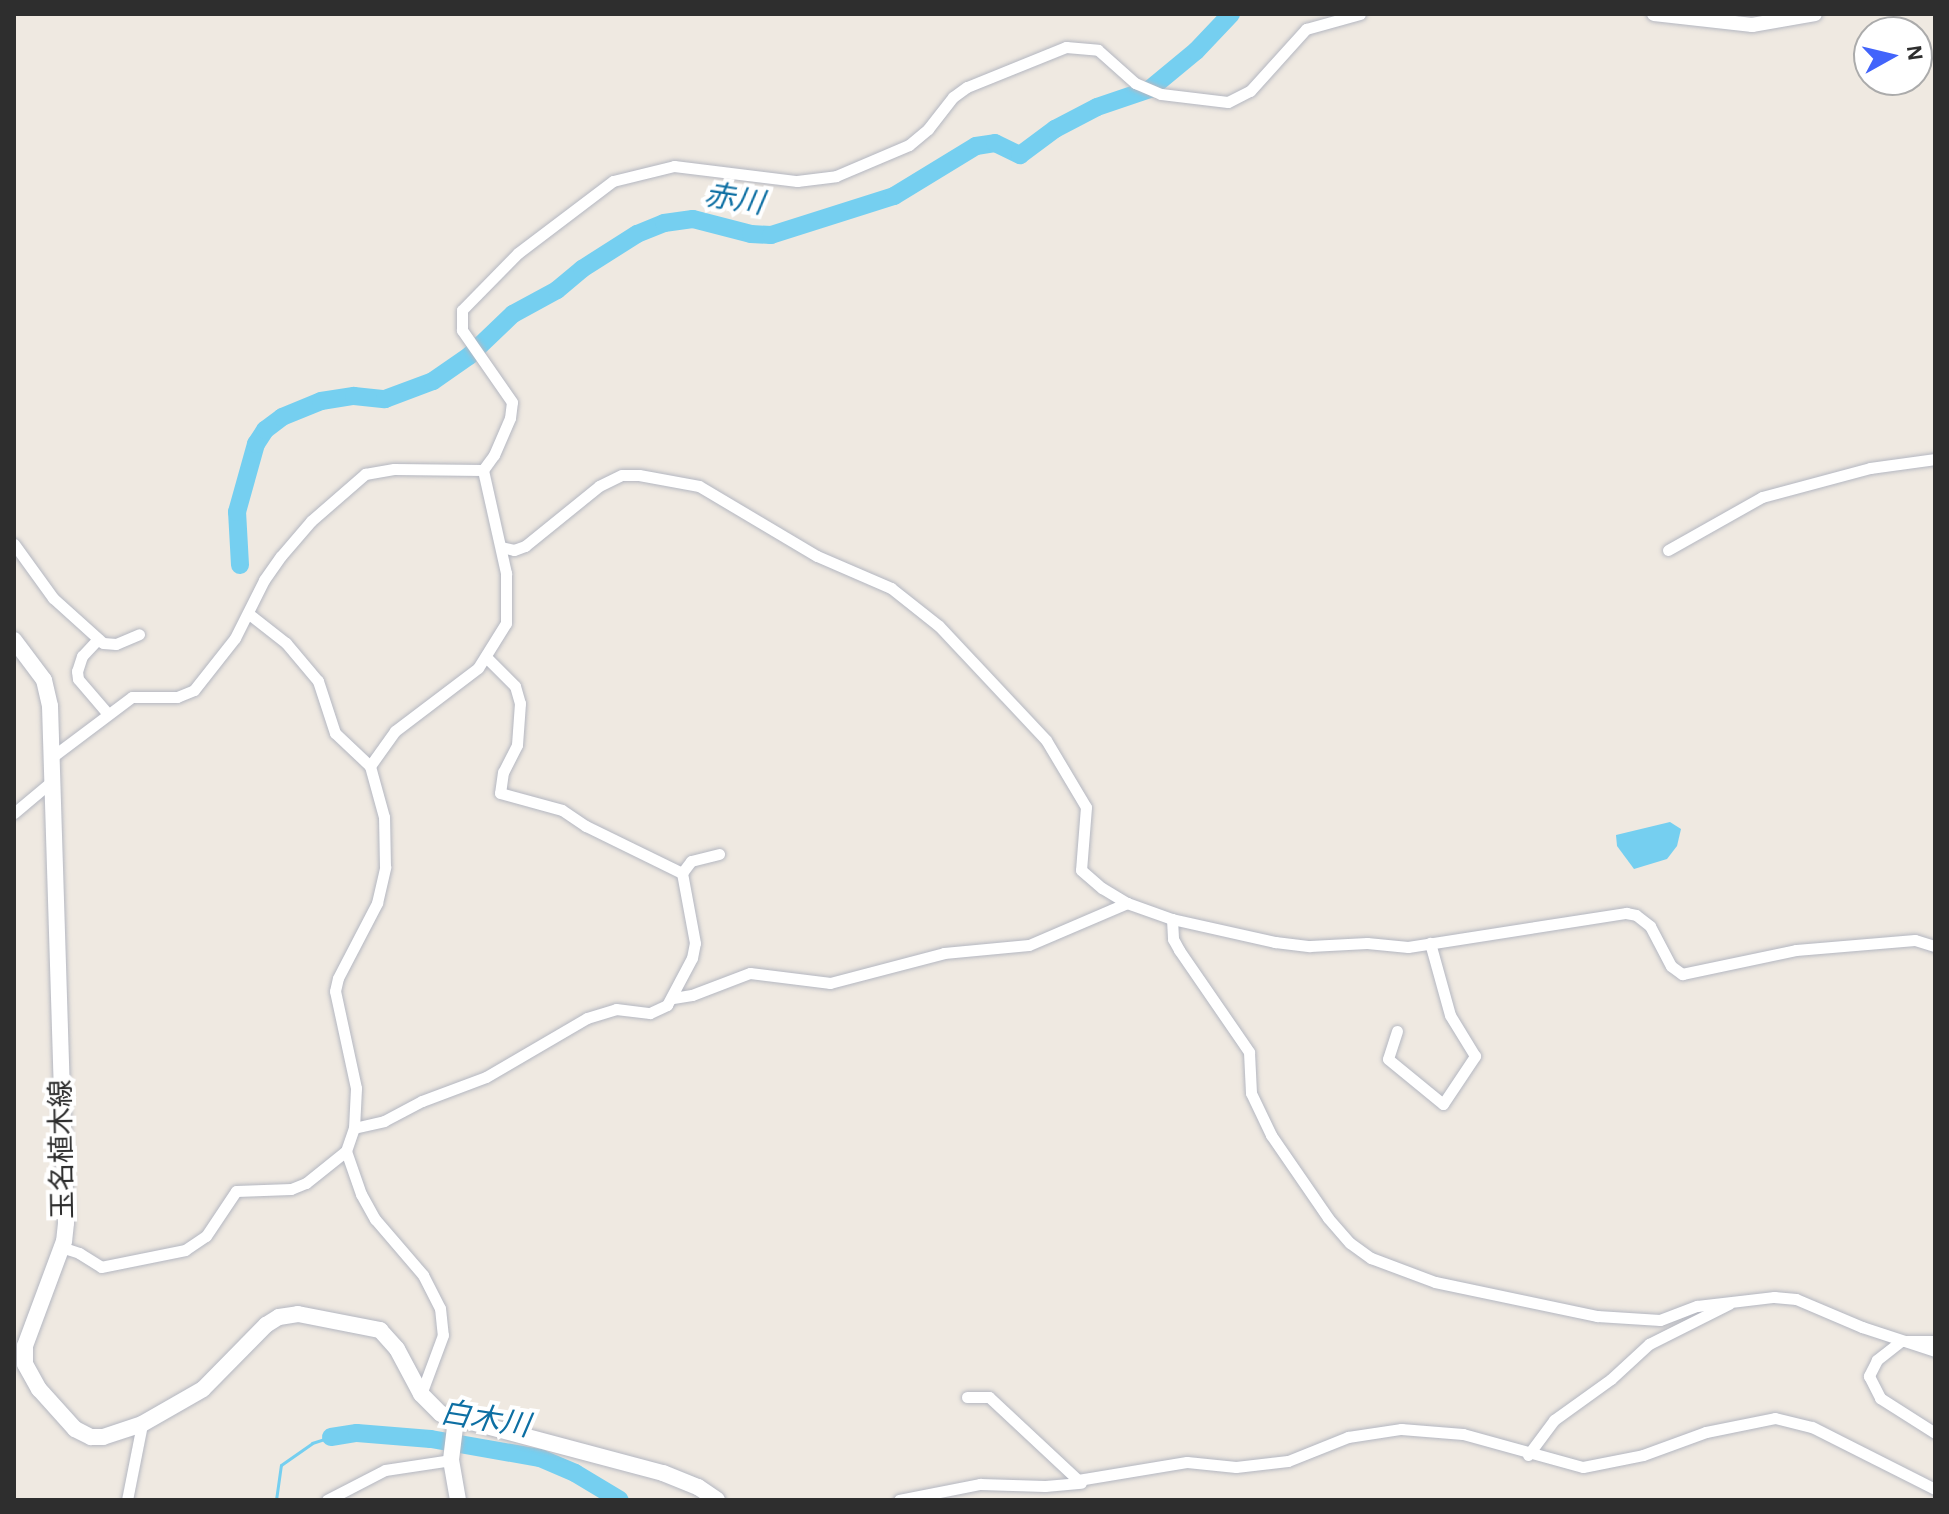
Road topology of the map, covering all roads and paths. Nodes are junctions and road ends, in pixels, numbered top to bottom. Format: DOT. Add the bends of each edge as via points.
graph roads {
  1 [pos="1360,14"];
  2 [pos="1654,14"];
  3 [pos="1815,14"];
  4 [pos="1935,459"];
  5 [pos="483,470"];
  6 [pos="14,544"];
  7 [pos="501,547"];
  8 [pos="1668,550"];
  9 [pos="249,614"];
  10 [pos="139,634"];
  11 [pos="98,639"];
  12 [pos="14,640"];
  13 [pos="486,657"];
  14 [pos="108,714"];
  15 [pos="52,757"];
  16 [pos="370,766"];
  17 [pos="51,782"];
  18 [pos="16,810"];
  19 [pos="719,854"];
  20 [pos="682,873"];
  21 [pos="1127,903"];
  22 [pos="1172,919"];
  23 [pos="1430,943"];
  24 [pos="1935,946"];
  25 [pos="673,998"];
  26 [pos="1397,1031"];
  27 [pos="354,1128"];
  28 [pos="346,1151"];
  29 [pos="61,1247"];
  30 [pos="1733,1302"];
  31 [pos="1901,1341"];
  32 [pos="1935,1341"];
  33 [pos="1935,1351"];
  34 [pos="421,1394"];
  35 [pos="967,1397"];
  36 [pos="142,1424"];
  37 [pos="1935,1433"];
  38 [pos="453,1442"];
  39 [pos="1528,1455"];
  40 [pos="1078,1480"];
  41 [pos="1935,1489"];
  42 [pos="127,1500"];
  43 [pos="327,1500"];
  44 [pos="458,1500"];
  45 [pos="717,1500"];
  46 [pos="899,1500"];
  1 -- 5 [label="street" via="1306,29 1250,91 1228,102 1161,94 1135,83 1098,50 1066,47 967,87 909,145 836,176 797,181 674,166 613,181 518,253 462,310 462,330 512,402 510,418"];
  2 -- 3 [label="street" via="1752,25"];
  4 -- 8 [label="street" via="1870,468 1762,497"];
  5 -- 7 [label="street"];
  5 -- 9 [label="street" via="394,469 365,474 311,521 281,556"];
  6 -- 11 [label="street" via="53,598"];
  7 -- 13 [label="street" via="506,623"];
  7 -- 21 [label="street" via="525,546 599,486 622,475 639,475 699,486 817,556 891,588 939,626 1046,740 1086,807 1081,870"];
  9 -- 14 [label="street" via="220,662 194,690 177,697 132,697"];
  9 -- 16 [label="street" via="308,666 335,733"];
  10 -- 11 [label="street" via="116,644"];
  11 -- 14 [label="street" via="82,656 78,679"];
  12 -- 15 [label="main road, 玉名植木線" via="44,680"];
  13 -- 16 [label="street" via="395,731"];
  13 -- 20 [label="street" via="515,686 520,703 517,745 503,772 500,793 562,810"];
  14 -- 15 [label="street"];
  15 -- 17 [label="main road, 玉名植木線"];
  16 -- 27 [label="street" via="384,817 385,867 377,903 335,991 356,1088"];
  17 -- 18 [label="street"];
  17 -- 29 [label="main road, 玉名植木線" via="66,1194"];
  19 -- 20 [label="street" via="691,861"];
  20 -- 25 [label="street" via="696,936"];
  21 -- 22 [label="street"];
  21 -- 25 [label="street" via="1029,945 944,953 830,983 750,973"];
  22 -- 23 [label="street" via="1310,946"];
  22 -- 30 [label="street" via="1179,950 1249,1052 1251,1093 1271,1135 1328,1218 1371,1258 1435,1282 1597,1316 1660,1320 1697,1306"];
  23 -- 24 [label="street" via="1617,912 1636,915 1650,926 1671,966 1682,974 1796,950 1915,940"];
  23 -- 26 [label="street" via="1450,1015 1475,1056 1443,1104 1388,1059"];
  25 -- 27 [label="street" via="650,1013 616,1009 587,1018 486,1077 384,1121"];
  27 -- 28 [label="street"];
  28 -- 29 [label="street" via="291,1189 236,1191 206,1236 175,1254 101,1267"];
  28 -- 34 [label="street" via="375,1219 423,1275 440,1308 443,1335"];
  29 -- 36 [label="main road, 玉名植木線" via="25,1346 25,1364 39,1389 75,1429 103,1437"];
  30 -- 31 [label="street" via="1796,1299"];
  30 -- 39 [label="street" via="1649,1344 1554,1420"];
  31 -- 32 [label="street"];
  31 -- 33 [label="street"];
  31 -- 37 [label="street" via="1877,1360 1869,1376 1874,1390"];
  34 -- 36 [label="main road, 玉名植木線" via="397,1349 380,1330 298,1314 266,1325 203,1389"];
  34 -- 38 [label="main road, 玉名植木線" via="441,1414"];
  35 -- 40 [label="street" via="989,1397"];
  36 -- 42 [label="street"];
  38 -- 43 [label="street"];
  38 -- 44 [label="main road"];
  38 -- 45 [label="main road" via="488,1424 663,1473"];
  39 -- 40 [label="street" via="1463,1434 1401,1429 1348,1437 1288,1461 1236,1467 1187,1462"];
  39 -- 41 [label="street" via="1583,1467 1610,1463 1706,1432 1775,1418 1812,1427"];
  40 -- 46 [label="street" via="1083,1484 966,1485"];
}
